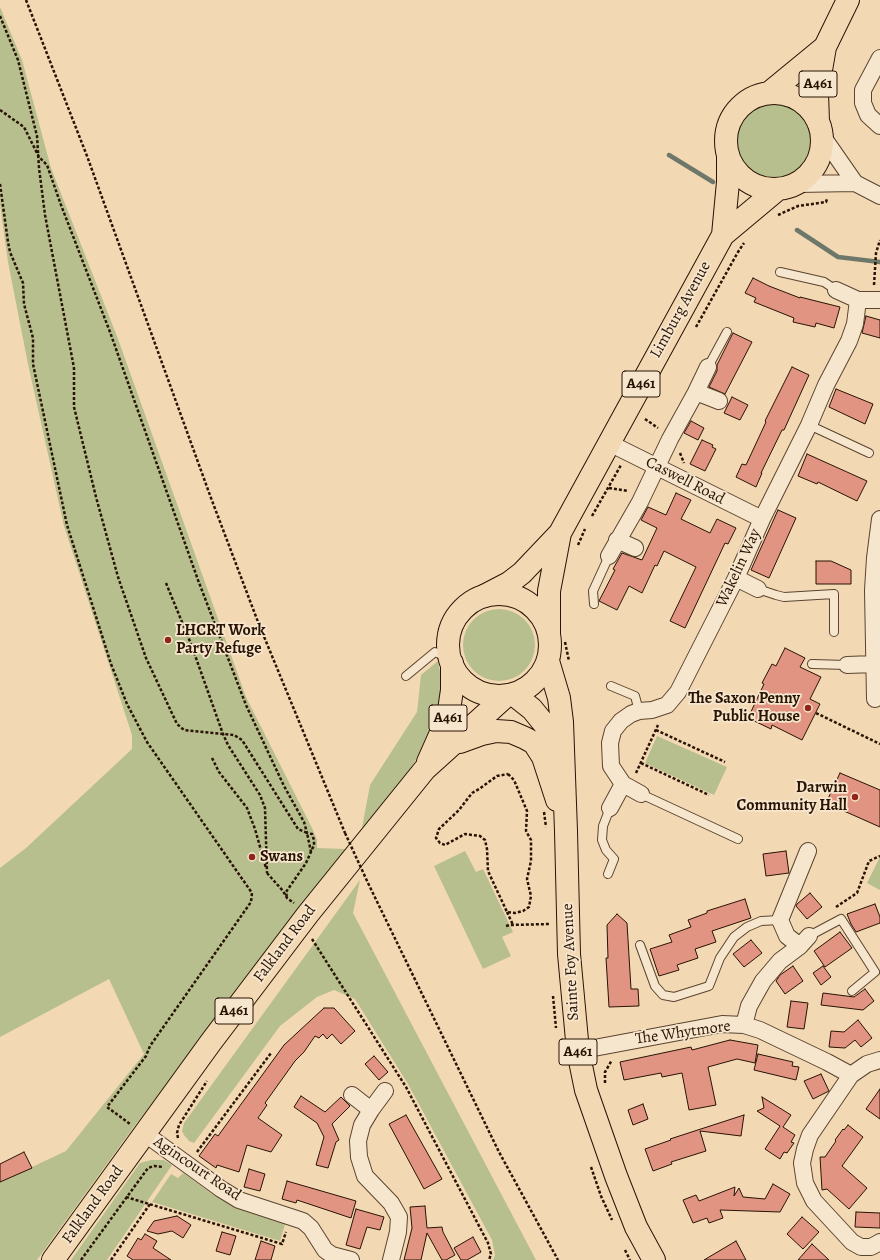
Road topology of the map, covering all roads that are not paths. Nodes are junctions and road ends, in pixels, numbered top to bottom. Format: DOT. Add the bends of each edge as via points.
graph roads {
  1 [pos="848,0"];
  2 [pos="825,47"];
  3 [pos="880,58"];
  4 [pos="769,93"];
  5 [pos="880,126"];
  6 [pos="820,130"];
  7 [pos="728,157"];
  8 [pos="855,183"];
  9 [pos="787,187"];
  10 [pos="880,196"];
  11 [pos="723,235"];
  12 [pos="780,272"];
  13 [pos="836,290"];
  14 [pos="858,300"];
  15 [pos="880,300"];
  16 [pos="727,332"];
  17 [pos="708,367"];
  18 [pos="696,392"];
  19 [pos="718,401"];
  20 [pos="809,425"];
  21 [pos="609,443"];
  22 [pos="869,453"];
  23 [pos="657,467"];
  24 [pos="762,519"];
  25 [pos="880,519"];
  26 [pos="560,533"];
  27 [pos="617,540"];
  28 [pos="635,548"];
  29 [pos="609,556"];
  30 [pos="877,558"];
  31 [pos="736,578"];
  32 [pos="758,589"];
  33 [pos="484,596"];
  34 [pos="594,604"];
  35 [pos="834,632"];
  36 [pos="549,633"];
  37 [pos="451,661"];
  38 [pos="548,661"];
  39 [pos="812,664"];
  40 [pos="874,664"];
  41 [pos="847,665"];
  42 [pos="406,676"];
  43 [pos="611,686"];
  44 [pos="510,695"];
  45 [pos="875,699"];
  46 [pos="639,711"];
  47 [pos="450,746"];
  48 [pos="425,769"];
  49 [pos="564,770"];
  50 [pos="631,789"];
  51 [pos="610,808"];
  52 [pos="556,832"];
  53 [pos="738,838"];
  54 [pos="808,851"];
  55 [pos="608,874"];
  56 [pos="780,920"];
  57 [pos="805,941"];
  58 [pos="640,945"];
  59 [pos="852,991"];
  60 [pos="744,1025"];
  61 [pos="578,1051"];
  62 [pos="880,1060"];
  63 [pos="851,1075"];
  64 [pos="385,1091"];
  65 [pos="352,1095"];
  66 [pos="371,1110"];
  67 [pos="144,1134"];
  68 [pos="874,1250"];
  69 [pos="322,1255"];
  70 [pos="53,1260"];
  71 [pos="351,1260"];
  72 [pos="390,1260"];
  73 [pos="654,1260"];
  1 -- 2 [label="main road, A461"];
  2 -- 4 [label="main road, A461"];
  2 -- 6 [label="main road, A461" via="817,93"];
  3 -- 5 [label="street" via="863,90 863,103 868,115"];
  4 -- 6 [label="main road, A461" via="783,93 795,97 810,108"];
  4 -- 7 [label="main road, A461" via="745,102 734,114 727,131"];
  6 -- 8 [label="street"];
  6 -- 9 [label="main road, A461" via="821,152 811,172 804,180"];
  7 -- 9 [label="main road" via="742,176 754,184 764,188"];
  7 -- 11 [label="main road, Limburg Avenue / A461"];
  8 -- 9 [label="street"];
  8 -- 10 [label="street"];
  9 -- 11 [label="main road, Limburg Avenue / A461"];
  11 -- 21 [label="main road, Limburg Avenue / A461"];
  12 -- 13 [label="lane" via="824,282"];
  13 -- 14 [label="street"];
  14 -- 15 [label="street"];
  14 -- 20 [label="street, Wakelin Way" via="855,324 849,341"];
  16 -- 17 [label="lane"];
  17 -- 18 [label="street"];
  18 -- 19 [label="street"];
  18 -- 23 [label="street"];
  20 -- 22 [label="lane"];
  20 -- 24 [label="street, Wakelin Way"];
  21 -- 23 [label="street, Caswell Road"];
  21 -- 26 [label="main road, Limburg Avenue / A461"];
  23 -- 24 [label="street, Caswell Road"];
  23 -- 27 [label="street"];
  24 -- 31 [label="street, Wakelin Way"];
  25 -- 30 [label="street"];
  26 -- 33 [label="main road, Limburg Avenue / A461" via="522,573"];
  26 -- 36 [label="main road, Limburg Avenue / A461" via="549,591"];
  27 -- 28 [label="street"];
  27 -- 29 [label="street"];
  29 -- 34 [label="lane" via="593,591"];
  30 -- 40 [label="street" via="873,590"];
  31 -- 32 [label="street"];
  31 -- 46 [label="street, Wakelin Way" via="678,692 667,705"];
  32 -- 35 [label="lane" via="784,597 834,594"];
  33 -- 36 [label="main road, A461" via="508,595 527,602 539,613"];
  33 -- 37 [label="main road, A461" via="467,605 452,624 448,648"];
  36 -- 38 [label="main road, A461"];
  37 -- 42 [label="lane" via="435,652"];
  37 -- 44 [label="main road, A461" via="457,674 474,689 491,696"];
  37 -- 48 [label="main road, Falkland Road / A461" via="452,690 448,717"];
  38 -- 44 [label="main road, A461" via="534,683"];
  38 -- 49 [label="main road, Sainte Foy Avenue / A461" via="559,698"];
  39 -- 41 [label="lane"];
  40 -- 41 [label="street"];
  40 -- 45 [label="street"];
  43 -- 46 [label="lane" via="635,696"];
  44 -- 47 [label="main road, Falkland Road / A461"];
  44 -- 49 [label="main road, Sainte Foy Avenue / A461" via="532,709 545,725"];
  46 -- 50 [label="street" via="621,721 613,731 610,743 611,766"];
  47 -- 48 [label="main road, Falkland Road / A461"];
  47 -- 52 [label="main road" via="496,731 511,732 534,743 549,772"];
  48 -- 67 [label="main road, Falkland Road / A461" via="308,914"];
  49 -- 52 [label="main road, Sainte Foy Avenue / A461"];
  50 -- 51 [label="street"];
  50 -- 53 [label="lane"];
  51 -- 55 [label="lane" via="603,826 602,840 614,859"];
  52 -- 61 [label="main road, Sainte Foy Avenue / A461"];
  54 -- 56 [label="street"];
  56 -- 57 [label="street" via="787,936"];
  56 -- 58 [label="lane" via="761,921 747,927 734,937 720,958 709,986 674,997 663,995 655,986"];
  57 -- 59 [label="lane" via="841,920 875,972"];
  57 -- 60 [label="street" via="780,961 763,981 749,1006"];
  60 -- 61 [label="street, The Whytmore" via="722,1024"];
  60 -- 63 [label="street, The Whytmore"];
  61 -- 73 [label="main road, Sainte Foy Avenue / A461" via="586,1090 613,1169 636,1227"];
  62 -- 63 [label="street" via="867,1064"];
  63 -- 68 [label="street" via="810,1135 804,1149 802,1164 805,1183 814,1201 852,1242"];
  64 -- 66 [label="street"];
  65 -- 66 [label="street"];
  66 -- 72 [label="street" via="362,1125 358,1141 359,1157 366,1176 391,1203 399,1217 398,1232"];
  67 -- 69 [label="street, Agincourt Road" via="239,1200 302,1221 311,1228"];
  67 -- 70 [label="main road, Falkland Road / A461"];
  69 -- 71 [label="street, Agincourt Road"];
}
